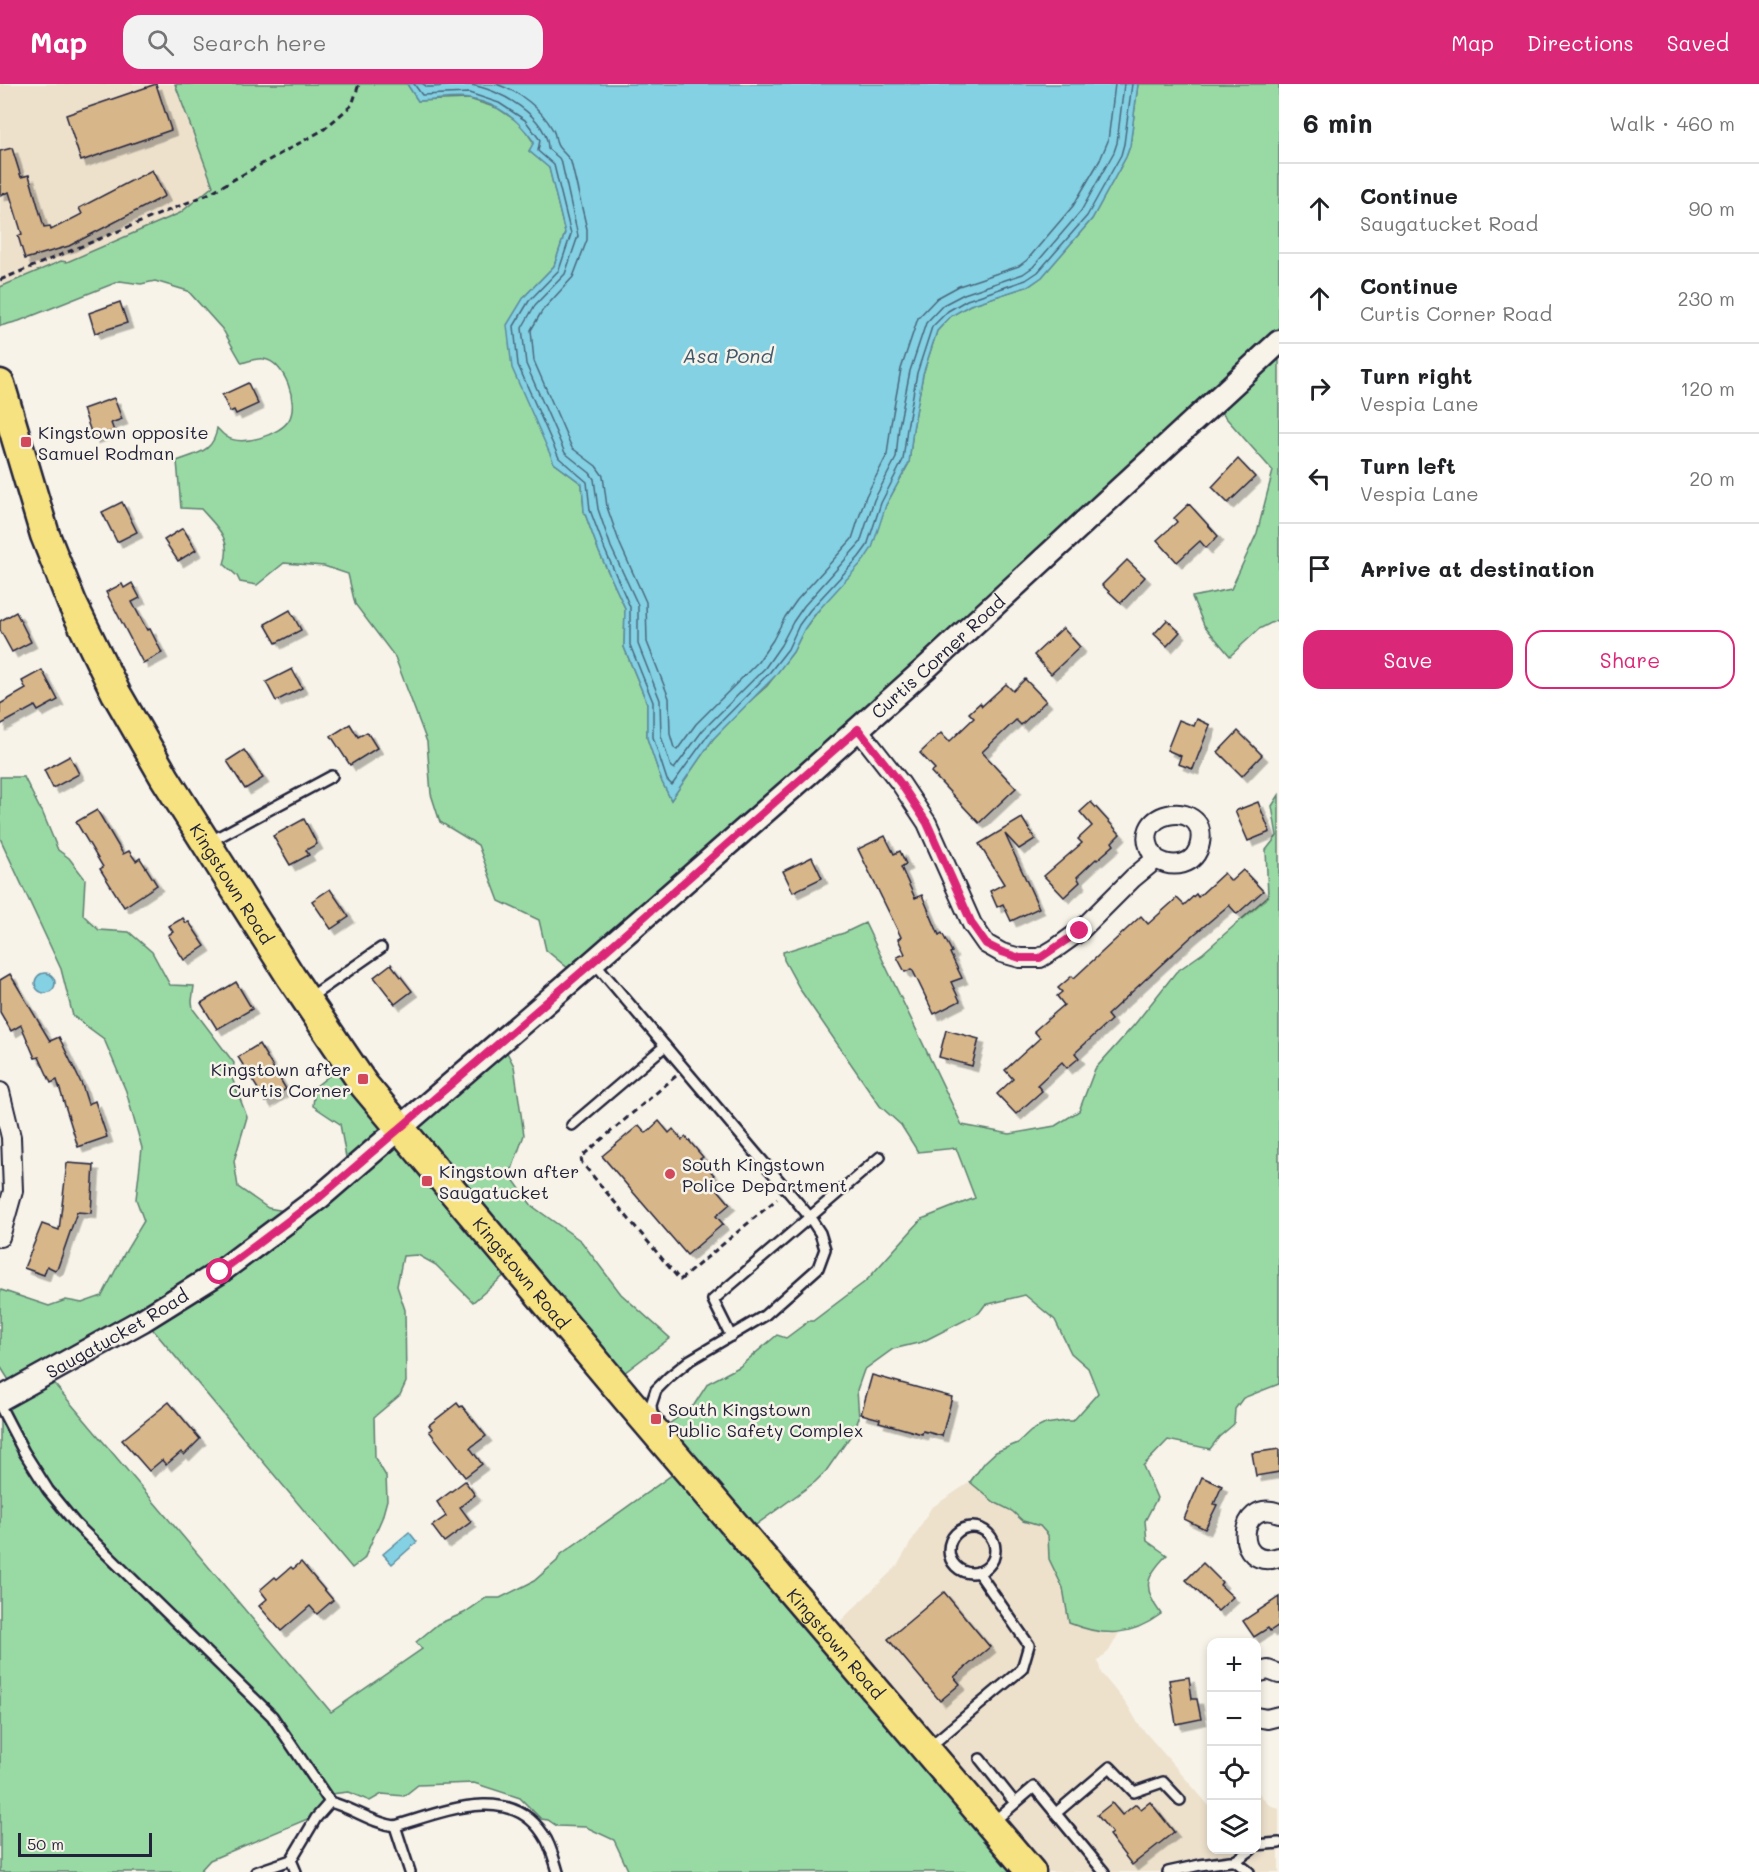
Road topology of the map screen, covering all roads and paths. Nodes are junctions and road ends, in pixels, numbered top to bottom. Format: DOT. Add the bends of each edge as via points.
graph roads {
  1 [pos="359,84"];
  2 [pos="0,280"];
  3 [pos="1279,342"];
  4 [pos="0,384"];
  5 [pos="7,437"];
  6 [pos="858,729"];
  7 [pos="332,776"];
  8 [pos="206,843"];
  9 [pos="1156,858"];
  10 [pos="381,948"];
  11 [pos="593,962"];
  12 [pos="306,999"];
  13 [pos="665,1046"];
  14 [pos="685,1069"];
  15 [pos="0,1092"];
  16 [pos="572,1125"];
  17 [pos="399,1128"];
  18 [pos="880,1157"];
  19 [pos="788,1191"];
  20 [pos="809,1216"];
  21 [pos="0,1237"];
  22 [pos="731,1336"];
  23 [pos="0,1399"];
  24 [pos="0,1406"];
  25 [pos="653,1429"];
  26 [pos="1279,1513"];
  27 [pos="1279,1557"];
  28 [pos="978,1572"];
  29 [pos="1261,1672"];
  30 [pos="1278,1672"];
  31 [pos="1279,1716"];
  32 [pos="1261,1718"];
  33 [pos="926,1749"];
  34 [pos="980,1759"];
  35 [pos="1180,1800"];
  36 [pos="330,1802"];
  37 [pos="1015,1803"];
  38 [pos="1056,1813"];
  39 [pos="990,1825"];
  40 [pos="395,1826"];
  41 [pos="1279,1843"];
  42 [pos="1261,1845"];
  43 [pos="1245,1854"];
  44 [pos="291,1860"];
  45 [pos="1234,1861"];
  46 [pos="256,1872"];
  47 [pos="296,1872"];
  48 [pos="410,1872"];
  49 [pos="558,1872"];
  50 [pos="1031,1872"];
  51 [pos="1104,1872"];
  52 [pos="1168,1872"];
  53 [pos="1249,1872"];
  1 -- 2 [label="path" via="352,105 323,130 206,195"];
  3 -- 6 [label="street, Curtis Corner Road"];
  4 -- 5 [label="main road, Kingstown Road"];
  5 -- 8 [label="main road, Kingstown Road" via="88,639"];
  6 -- 9 [label="street" via="927,823 972,924 986,944 1002,952 1020,958 1040,958 1055,949 1080,931"];
  6 -- 11 [label="street, Curtis Corner Road"];
  7 -- 8 [label="lane"];
  8 -- 12 [label="main road, Kingstown Road"];
  10 -- 12 [label="lane"];
  11 -- 13 [label="lane"];
  11 -- 17 [label="street, Curtis Corner Road"];
  12 -- 17 [label="main road, Kingstown Road" via="364,1085"];
  13 -- 14 [label="lane"];
  13 -- 16 [label="lane"];
  14 -- 19 [label="lane"];
  14 -- 19 [label="path" via="581,1157 672,1271 680,1280"];
  15 -- 21 [label="street" via="11,1137 13,1191"];
  17 -- 23 [label="street, Saugatucket Road" via="320,1197 220,1272 143,1320"];
  17 -- 25 [label="main road, Kingstown Road"];
  18 -- 20 [label="lane"];
  19 -- 20 [label="lane"];
  20 -- 22 [label="lane" via="713,1300"];
  20 -- 22 [label="lane" via="825,1249 818,1268 765,1316"];
  22 -- 25 [label="lane" via="690,1360 656,1390 651,1405"];
  24 -- 36 [label="lane" via="24,1452 68,1515 272,1716"];
  25 -- 33 [label="main road, Kingstown Road"];
  26 -- 27 [label="street" via="1267,1511 1253,1516 1244,1536 1250,1551 1257,1556"];
  28 -- 28 [label="lane" via="990,1564 995,1549 983,1530 968,1527 955,1534 950,1555 963,1571"];
  28 -- 33 [label="lane" via="1029,1645 1022,1669"];
  29 -- 30 [label="street"];
  31 -- 32 [label="street"];
  33 -- 39 [label="main road, Kingstown Road"];
  34 -- 37 [label="lane"];
  35 -- 38 [label="lane" via="1163,1782 1134,1792 1110,1767"];
  36 -- 40 [label="lane"];
  36 -- 44 [label="lane"];
  37 -- 38 [label="lane" via="1034,1787"];
  37 -- 39 [label="lane"];
  38 -- 51 [label="lane"];
  39 -- 50 [label="main road, Kingstown Road"];
  40 -- 48 [label="lane"];
  40 -- 49 [label="lane" via="471,1804 512,1810 530,1817 542,1832"];
  41 -- 42 [label="lane"];
  43 -- 45 [label="lane"];
  44 -- 46 [label="lane"];
  44 -- 47 [label="lane"];
  45 -- 52 [label="lane"];
  45 -- 53 [label="lane"];
}
